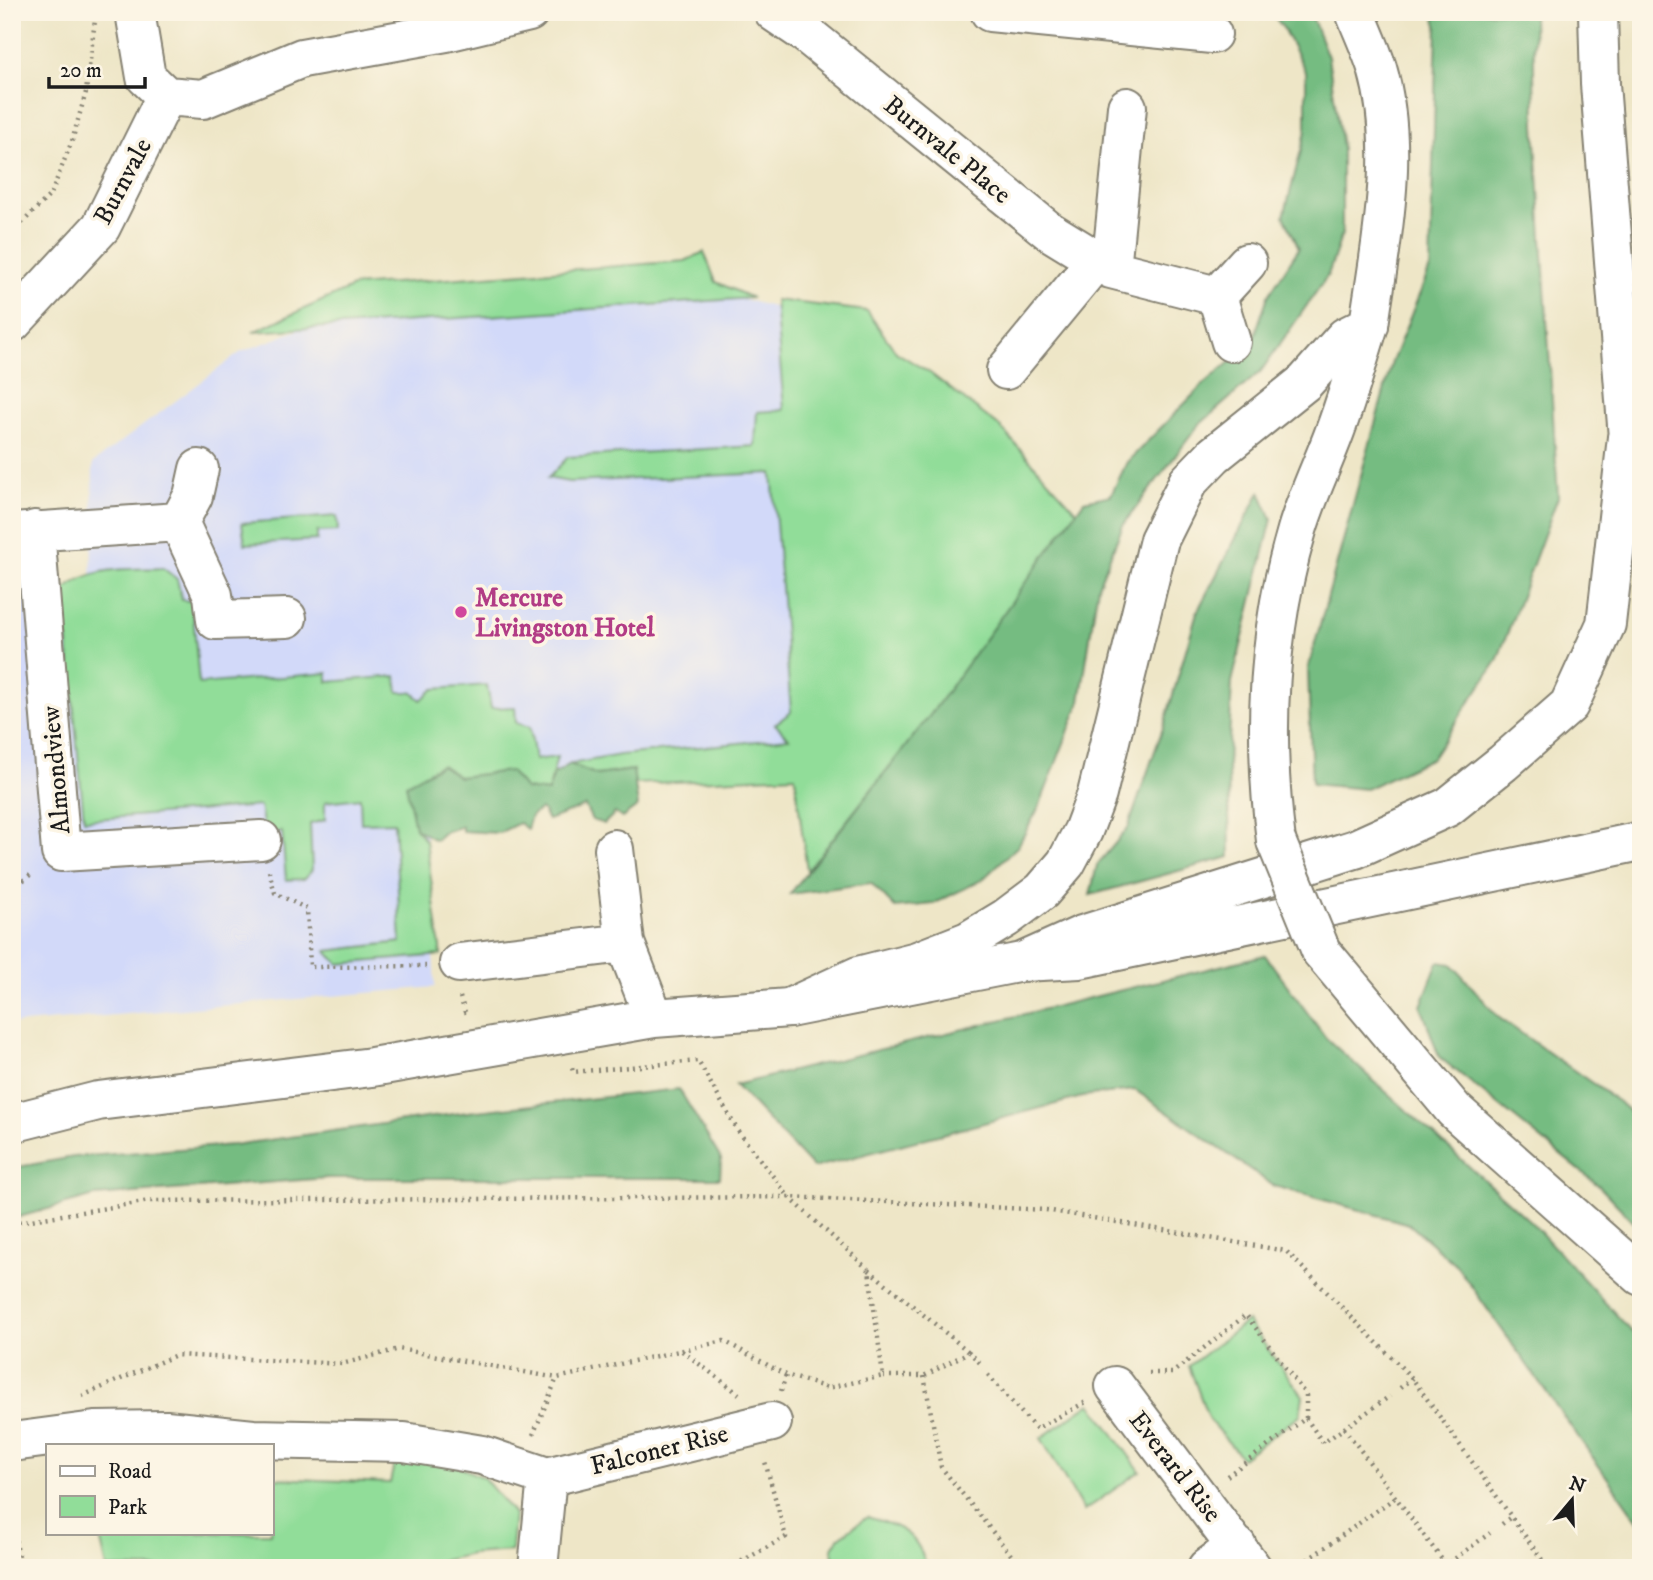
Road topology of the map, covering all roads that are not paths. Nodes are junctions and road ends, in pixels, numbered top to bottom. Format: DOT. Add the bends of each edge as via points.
graph roads {
  1 [pos="135,12"];
  2 [pos="529,12"];
  3 [pos="990,12"];
  4 [pos="1355,12"];
  5 [pos="1598,12"];
  6 [pos="801,19"];
  7 [pos="1212,34"];
  8 [pos="166,96"];
  9 [pos="1127,107"];
  10 [pos="1248,263"];
  11 [pos="1103,265"];
  12 [pos="1217,296"];
  13 [pos="12,323"];
  14 [pos="1369,325"];
  15 [pos="1231,342"];
  16 [pos="1006,370"];
  17 [pos="1627,437"];
  18 [pos="199,469"];
  19 [pos="179,522"];
  20 [pos="24,531"];
  21 [pos="1641,555"];
  22 [pos="287,618"];
  23 [pos="261,840"];
  24 [pos="1641,841"];
  25 [pos="614,849"];
  26 [pos="625,943"];
  27 [pos="1023,962"];
  28 [pos="451,973"];
  29 [pos="789,1008"];
  30 [pos="654,1018"];
  31 [pos="12,1123"];
  32 [pos="1641,1276"];
  33 [pos="1115,1386"];
  34 [pos="758,1425"];
  35 [pos="12,1442"];
  36 [pos="536,1473"];
  37 [pos="1245,1557"];
  38 [pos="538,1568"];
  39 [pos="1207,1568"];
  1 -- 8 [label="street" via="146,77"];
  2 -- 8 [label="street" via="302,58 203,99"];
  3 -- 7 [label="street"];
  4 -- 14 [label="street" via="1377,69 1389,146"];
  5 -- 17 [label="street"];
  6 -- 11 [label="street, Burnvale Place" via="1049,230"];
  8 -- 13 [label="street, Burnvale" via="101,227"];
  9 -- 11 [label="street"];
  10 -- 12 [label="street"];
  11 -- 12 [label="street, Burnvale Place"];
  11 -- 16 [label="street"];
  12 -- 15 [label="street"];
  14 -- 29 [label="street" via="1345,337 1305,382 1214,455 1182,492 1158,540 1097,794 1066,863 1042,891 968,941 918,961 858,976"];
  14 -- 32 [label="street, bridge" via="1336,430 1297,530 1277,621 1268,693 1269,786 1276,841 1321,951 1454,1110"];
  17 -- 21 [label="street"];
  17 -- 27 [label="street" via="1606,624 1569,705 1503,763 1448,807 1355,849 1082,935"];
  18 -- 19 [label="street" via="193,496"];
  19 -- 20 [label="street, Almondview"];
  19 -- 22 [label="street" via="213,595 216,620"];
  20 -- 23 [label="street, Almondview" via="61,852"];
  24 -- 27 [label="street" via="1080,959"];
  25 -- 26 [label="street"];
  26 -- 28 [label="street"];
  26 -- 30 [label="street"];
  27 -- 29 [label="street"];
  29 -- 30 [label="street"];
  30 -- 31 [label="street" via="372,1067 98,1101"];
  33 -- 37 [label="street, Everard Rise"];
  34 -- 36 [label="street, Falconer Rise"];
  35 -- 36 [label="street" via="95,1431 166,1430 253,1439 404,1442 482,1455"];
  36 -- 38 [label="street"];
  37 -- 39 [label="street, Everard Rise"];
}
